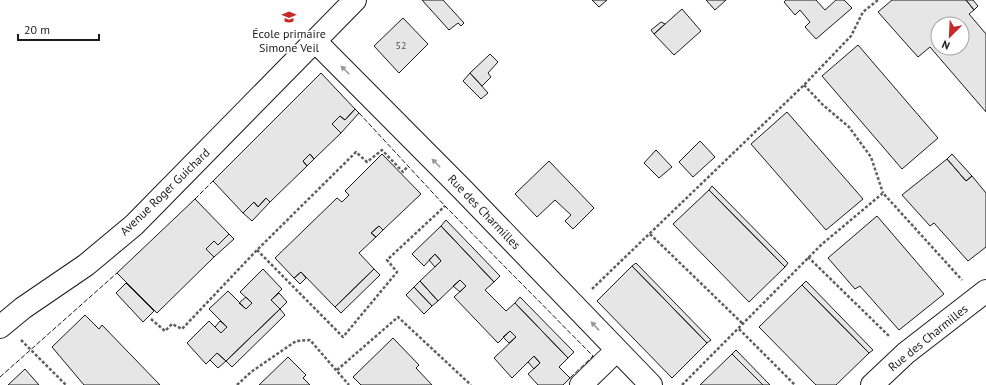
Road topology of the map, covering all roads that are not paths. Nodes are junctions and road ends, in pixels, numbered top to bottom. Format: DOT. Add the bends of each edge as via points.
graph roads {
  1 [pos="355,0"];
  2 [pos="315,40"];
  3 [pos="982,295"];
  4 [pos="2,325"];
  5 [pos="617,350"];
  6 [pos="581,385"];
  7 [pos="651,385"];
  8 [pos="872,385"];
  1 -- 2 [label="street, Avenue Roger Guichard"];
  2 -- 4 [label="street, Avenue Roger Guichard" via="134,225 86,265"];
  5 -- 2 [label="street, Rue des Charmilles, one-way" via="576,305"];
  3 -- 8 [label="street, Rue des Charmilles" via="906,353"];
  5 -- 6 [label="street"];
  5 -- 7 [label="street, Rue des Charmilles"];
}
